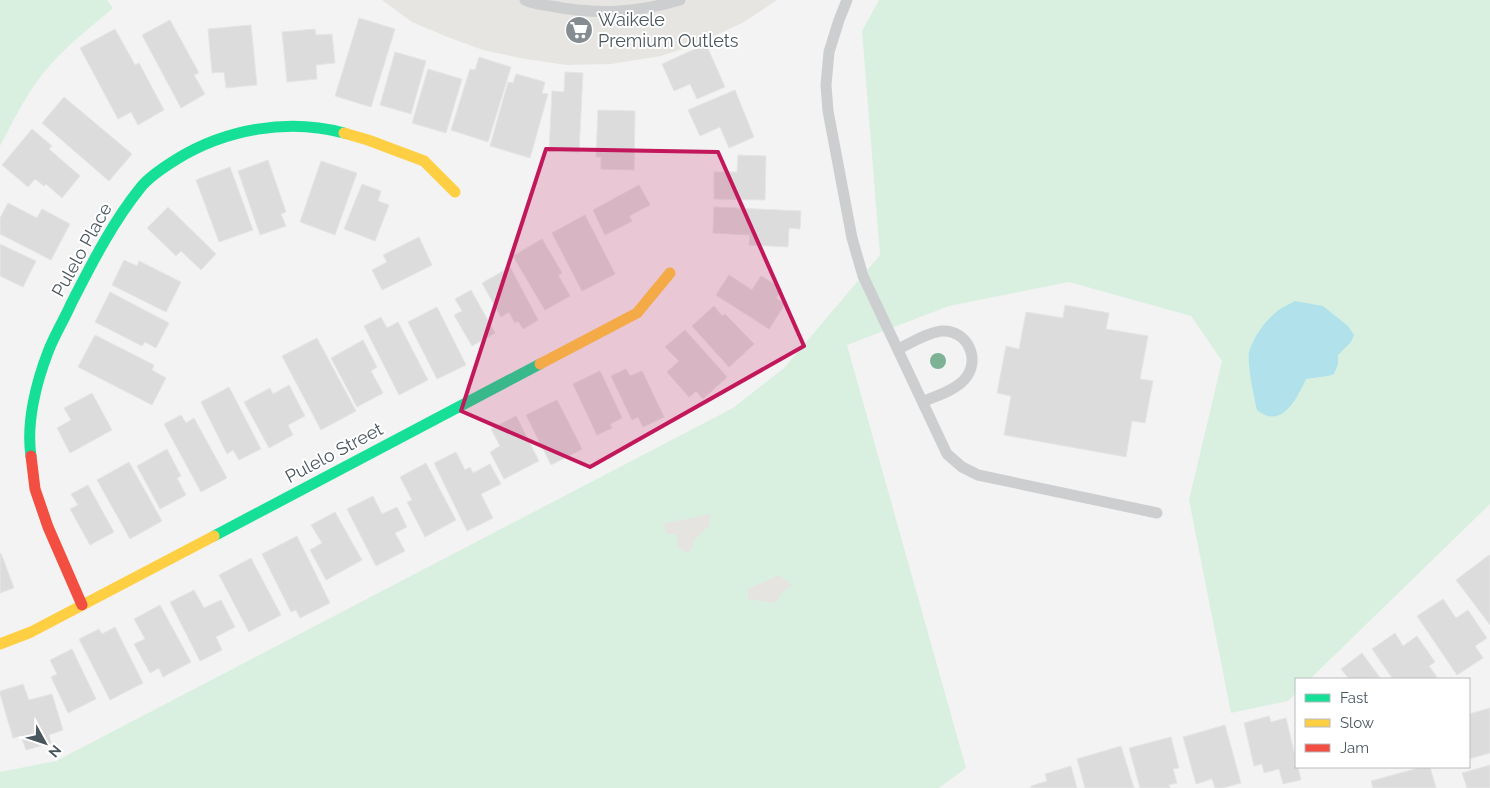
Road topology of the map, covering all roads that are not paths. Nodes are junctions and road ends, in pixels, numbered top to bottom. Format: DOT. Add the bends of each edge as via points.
graph roads {
  1 [pos="525,0"];
  2 [pos="680,0"];
  3 [pos="847,0"];
  4 [pos="455,192"];
  5 [pos="670,273"];
  6 [pos="898,349"];
  7 [pos="922,402"];
  8 [pos="1157,512"];
  9 [pos="82,605"];
  10 [pos="0,644"];
  1 -- 2 [label="lane" via="576,11 620,12"];
  3 -- 6 [label="lane" via="829,52 828,111 852,238 864,276"];
  4 -- 9 [label="street, Pulelo Place" via="424,161 325,128 288,126 221,138 194,149 142,186 103,241 48,351 31,421 30,451 35,489"];
  5 -- 9 [label="street, Pulelo Street" via="637,313"];
  6 -- 7 [label="lane"];
  6 -- 7 [label="lane" via="933,332 943,331 954,333 969,346 972,365 963,382"];
  7 -- 8 [label="lane" via="947,454 978,475"];
  9 -- 10 [label="street, Pulelo Street"];
}
